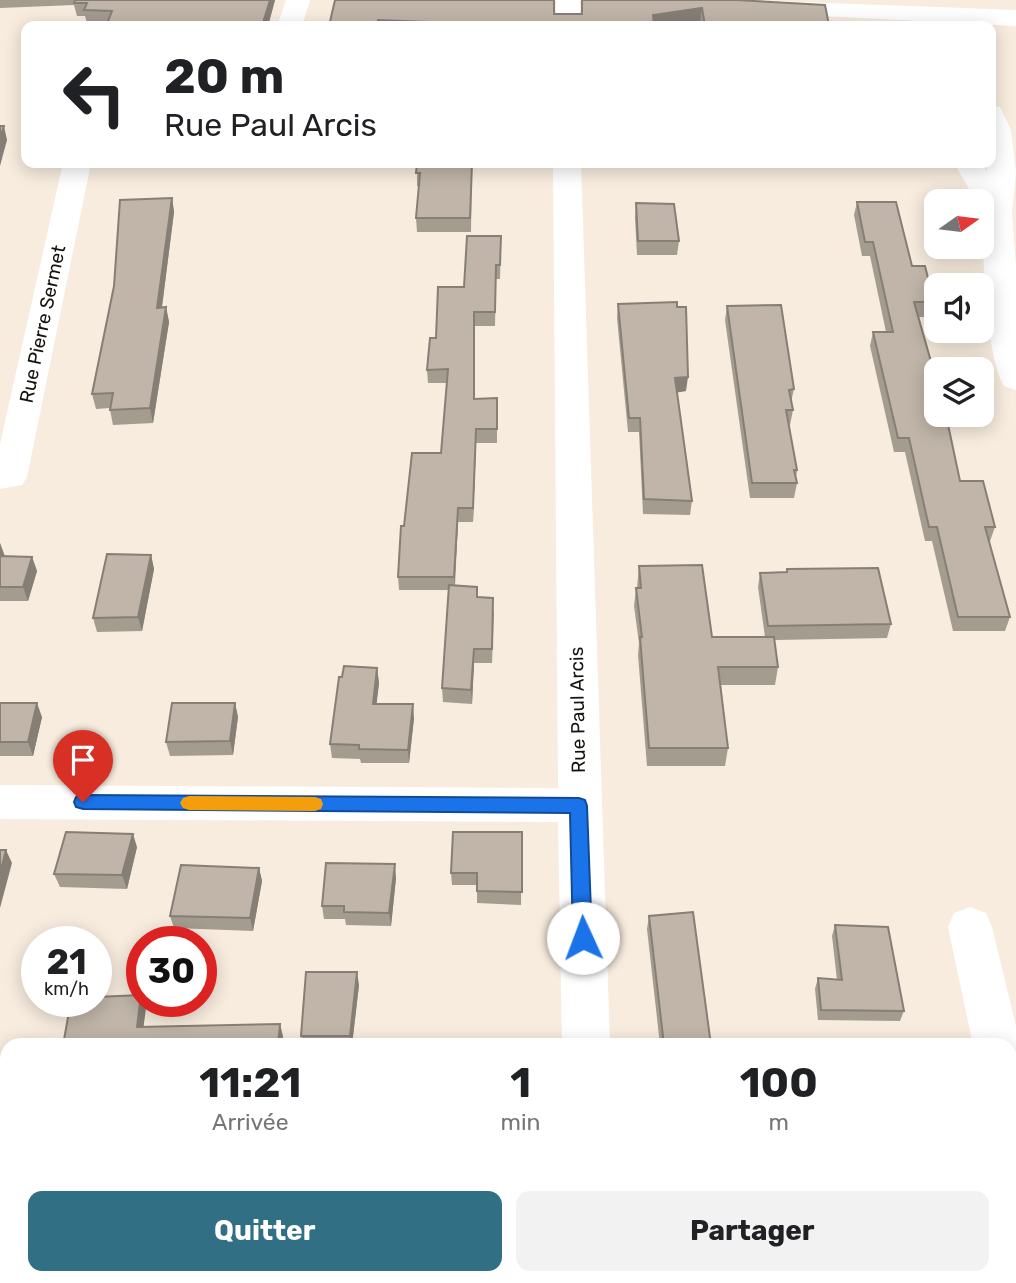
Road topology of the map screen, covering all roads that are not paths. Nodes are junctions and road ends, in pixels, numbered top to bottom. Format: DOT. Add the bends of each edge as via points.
graph roads {
  1 [pos="298,0"];
  2 [pos="568,0"];
  3 [pos="754,7"];
  4 [pos="946,14"];
  5 [pos="1016,18"];
  6 [pos="292,21"];
  7 [pos="568,21"];
  8 [pos="996,128"];
  9 [pos="76,168"];
  10 [pos="567,168"];
  11 [pos="971,168"];
  12 [pos="997,212"];
  13 [pos="1016,379"];
  14 [pos="0,477"];
  15 [pos="0,802"];
  16 [pos="579,806"];
  17 [pos="970,927"];
  18 [pos="586,1038"];
  19 [pos="995,1038"];
  1 -- 6 [label="street"];
  2 -- 7 [label="street"];
  3 -- 4 [label="street"];
  4 -- 5 [label="street"];
  8 -- 12 [label="street" via="1002,175"];
  9 -- 14 [label="street, Rue Pierre Sermet" via="9,477"];
  10 -- 16 [label="street, Rue Paul Arcis"];
  11 -- 12 [label="street"];
  12 -- 13 [label="street" via="1006,340"];
  15 -- 16 [label="street"];
  16 -- 18 [label="street, Rue Paul Arcis"];
  17 -- 19 [label="street"];
}
